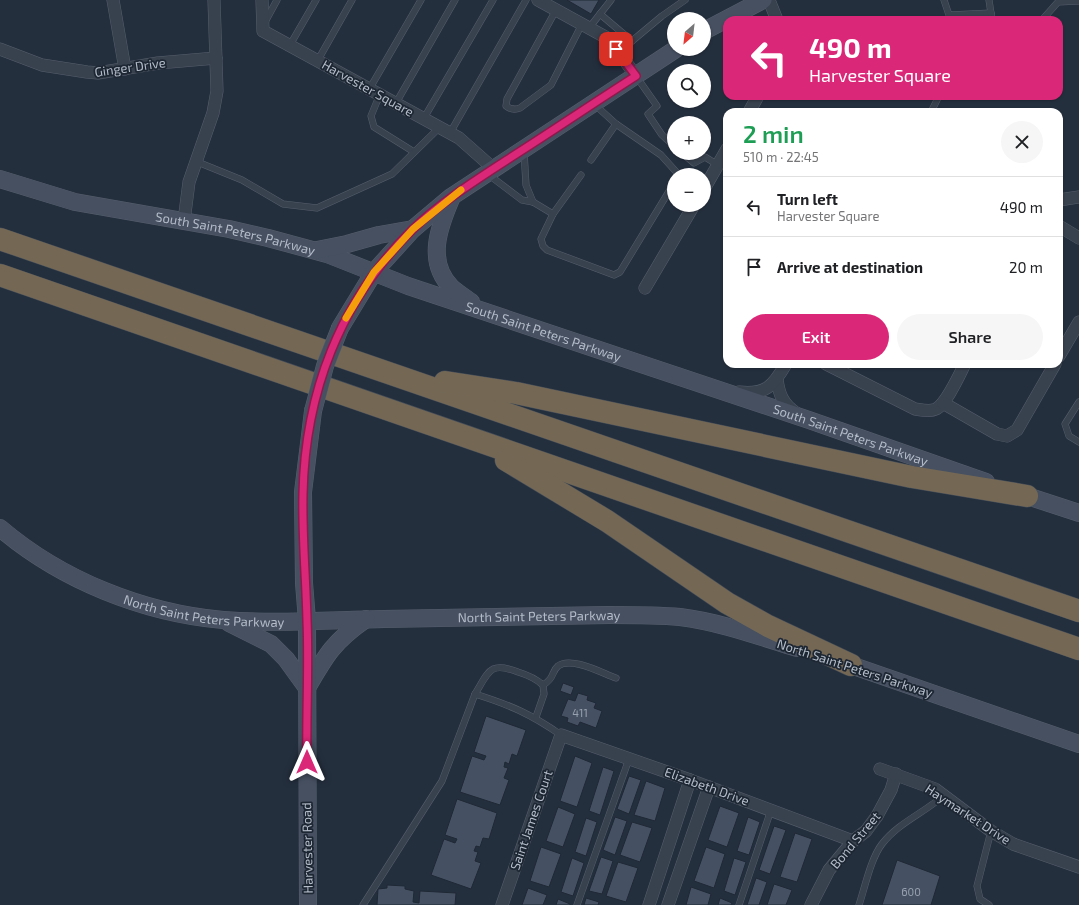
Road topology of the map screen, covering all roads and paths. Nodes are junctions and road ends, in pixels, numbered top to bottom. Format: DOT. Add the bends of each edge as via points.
graph roads {
  1 [pos="113,0"];
  2 [pos="214,0"];
  3 [pos="262,0"];
  4 [pos="277,0"];
  5 [pos="316,0"];
  6 [pos="352,0"];
  7 [pos="421,0"];
  8 [pos="455,0"];
  9 [pos="493,0"];
  10 [pos="526,0"];
  11 [pos="538,0"];
  12 [pos="611,0"];
  13 [pos="685,0"];
  14 [pos="763,0"];
  15 [pos="769,0"];
  16 [pos="944,0"];
  17 [pos="989,0"];
  18 [pos="1057,1"];
  19 [pos="1079,1"];
  20 [pos="556,10"];
  21 [pos="600,14"];
  22 [pos="733,16"];
  23 [pos="775,16"];
  24 [pos="970,16"];
  25 [pos="991,16"];
  26 [pos="1045,16"];
  27 [pos="723,21"];
  28 [pos="263,25"];
  29 [pos="586,26"];
  30 [pos="711,27"];
  31 [pos="632,41"];
  32 [pos="290,45"];
  33 [pos="0,49"];
  34 [pos="616,49"];
  35 [pos="667,55"];
  36 [pos="216,58"];
  37 [pos="318,60"];
  38 [pos="125,69"];
  39 [pos="636,76"];
  40 [pos="375,91"];
  41 [pos="396,103"];
  42 [pos="593,103"];
  43 [pos="424,118"];
  44 [pos="616,124"];
  45 [pos="445,130"];
  46 [pos="667,140"];
  47 [pos="524,150"];
  48 [pos="414,152"];
  49 [pos="723,157"];
  50 [pos="591,160"];
  51 [pos="690,160"];
  52 [pos="700,160"];
  53 [pos="709,160"];
  54 [pos="195,161"];
  55 [pos="718,166"];
  56 [pos="673,168"];
  57 [pos="491,171"];
  58 [pos="580,175"];
  59 [pos="711,178"];
  60 [pos="0,179"];
  61 [pos="667,195"];
  62 [pos="451,197"];
  63 [pos="1079,197"];
  64 [pos="1063,199"];
  65 [pos="533,202"];
  66 [pos="690,212"];
  67 [pos="553,214"];
  68 [pos="184,221"];
  69 [pos="1063,228"];
  70 [pos="413,229"];
  71 [pos="1079,238"];
  72 [pos="0,239"];
  73 [pos="312,250"];
  74 [pos="374,272"];
  75 [pos="0,275"];
  76 [pos="645,288"];
  77 [pos="483,311"];
  78 [pos="1079,322"];
  79 [pos="1063,349"];
  80 [pos="784,368"];
  81 [pos="834,368"];
  82 [pos="963,368"];
  83 [pos="1053,368"];
  84 [pos="394,375"];
  85 [pos="777,380"];
  86 [pos="724,392"];
  87 [pos="943,402"];
  88 [pos="1079,402"];
  89 [pos="809,420"];
  90 [pos="466,436"];
  91 [pos="1079,442"];
  92 [pos="1027,496"];
  93 [pos="1079,513"];
  94 [pos="0,528"];
  95 [pos="1079,611"];
  96 [pos="366,619"];
  97 [pos="222,620"];
  98 [pos="307,620"];
  99 [pos="1079,649"];
  100 [pos="851,665"];
  101 [pos="616,678"];
  102 [pos="543,685"];
  103 [pos="306,688"];
  104 [pos="475,694"];
  105 [pos="536,718"];
  106 [pos="561,735"];
  107 [pos="1079,744"];
  108 [pos="629,759"];
  109 [pos="880,769"];
  110 [pos="896,774"];
  111 [pos="690,780"];
  112 [pos="709,787"];
  113 [pos="943,796"];
  114 [pos="771,809"];
  115 [pos="991,832"];
  116 [pos="853,841"];
  117 [pos="1079,867"];
  118 [pos="308,905"];
  119 [pos="363,905"];
  120 [pos="502,905"];
  121 [pos="577,905"];
  122 [pos="649,905"];
  123 [pos="668,905"];
  124 [pos="740,905"];
  125 [pos="812,905"];
  126 [pos="859,905"];
  127 [pos="989,905"];
  1 -- 38 [label="street"];
  2 -- 36 [label="street"];
  3 -- 28 [label="street"];
  4 -- 28 [label="lane"];
  5 -- 32 [label="lane"];
  6 -- 37 [label="lane"];
  7 -- 40 [label="lane"];
  8 -- 41 [label="lane"];
  9 -- 43 [label="lane"];
  10 -- 45 [label="lane"];
  11 -- 20 [label="street"];
  12 -- 21 [label="lane"];
  13 -- 31 [label="lane"];
  14 -- 22 [label="main road"];
  15 -- 23 [label="street"];
  16 -- 24 [label="lane" via="949,15"];
  17 -- 25 [label="lane"];
  18 -- 19 [label="lane"];
  18 -- 26 [label="lane"];
  20 -- 29 [label="street"];
  20 -- 29 [label="lane" via="506,100 506,106 509,108 520,108 551,85"];
  21 -- 29 [label="lane"];
  21 -- 31 [label="lane"];
  27 -- 30 [label="main road"];
  28 -- 32 [label="street, Harvester Square" via="263,31"];
  29 -- 34 [label="street" via="609,39"];
  31 -- 34 [label="lane"];
  32 -- 37 [label="street, Harvester Square"];
  33 -- 38 [label="street, Ginger Drive" via="29,61 74,71 98,73"];
  34 -- 39 [label="street"];
  35 -- 39 [label="main road, Harvester Road"];
  36 -- 38 [label="street, Ginger Drive"];
  36 -- 54 [label="street" via="217,91 213,113"];
  37 -- 40 [label="street, Harvester Square"];
  39 -- 42 [label="main road, Harvester Road"];
  39 -- 46 [label="lane" via="657,106 648,114"];
  40 -- 41 [label="street, Harvester Square"];
  40 -- 48 [label="lane" via="372,116 374,127"];
  41 -- 43 [label="street, Harvester Square"];
  42 -- 44 [label="lane"];
  42 -- 47 [label="main road, Harvester Road"];
  43 -- 45 [label="street, Harvester Square"];
  44 -- 50 [label="lane"];
  44 -- 56 [label="lane" via="661,155"];
  45 -- 48 [label="lane"];
  45 -- 57 [label="street, Harvester Square" via="459,138"];
  47 -- 57 [label="main road, Harvester Road"];
  47 -- 65 [label="lane" via="526,185"];
  48 -- 54 [label="lane" via="392,174 317,208 283,204 242,180"];
  49 -- 55 [label="street"];
  51 -- 52 [label="lane" via="694,163"];
  53 -- 55 [label="lane"];
  54 -- 68 [label="street" via="189,182"];
  55 -- 59 [label="street"];
  57 -- 62 [label="main road, Harvester Road"];
  57 -- 65 [label="lane" via="522,200"];
  58 -- 67 [label="lane"];
  60 -- 68 [label="main road, South Saint Peters Parkway" via="75,202"];
  61 -- 67 [label="lane" via="620,272 614,276 546,250 541,239"];
  62 -- 70 [label="main road, Harvester Road"];
  62 -- 77 [label="main road" via="439,227 436,248 439,266 451,287"];
  63 -- 64 [label="street"];
  65 -- 67 [label="lane"];
  66 -- 76 [label="street"];
  68 -- 73 [label="main road, South Saint Peters Parkway"];
  69 -- 71 [label="street"];
  70 -- 73 [label="main road"];
  70 -- 74 [label="main road, Harvester Road"];
  72 -- 84 [label="highway"];
  73 -- 74 [label="main road, South Saint Peters Parkway"];
  74 -- 77 [label="main road, South Saint Peters Parkway"];
  74 -- 98 [label="main road, Harvester Road, bridge" via="340,328 325,366 312,411 303,492"];
  75 -- 90 [label="highway"];
  77 -- 86 [label="main road, South Saint Peters Parkway"];
  78 -- 79 [label="street"];
  80 -- 85 [label="street"];
  81 -- 87 [label="street" via="915,409 936,409"];
  82 -- 87 [label="street"];
  83 -- 87 [label="street" via="1016,430 1008,436 997,434"];
  84 -- 92 [label="highway" via="516,393 912,477"];
  84 -- 95 [label="highway"];
  85 -- 86 [label="street" via="761,392"];
  85 -- 89 [label="street" via="786,406"];
  86 -- 89 [label="main road, South Saint Peters Parkway"];
  88 -- 91 [label="lane" via="1066,424 1069,436"];
  89 -- 92 [label="main road, South Saint Peters Parkway"];
  90 -- 99 [label="highway"];
  90 -- 100 [label="highway" via="607,521 727,603 768,626"];
  92 -- 93 [label="main road, South Saint Peters Parkway"];
  94 -- 97 [label="main road, North Saint Peters Parkway" via="60,570 117,596 157,608"];
  96 -- 98 [label="main road, North Saint Peters Parkway"];
  96 -- 100 [label="main road, North Saint Peters Parkway" via="609,615 681,617 741,631"];
  96 -- 103 [label="main road" via="330,650"];
  97 -- 98 [label="main road, North Saint Peters Parkway"];
  97 -- 103 [label="main road" via="271,644 286,659"];
  98 -- 103 [label="main road, Harvester Road"];
  100 -- 107 [label="main road, North Saint Peters Parkway"];
  101 -- 102 [label="lane" via="572,662 562,663 556,668 551,680"];
  102 -- 104 [label="lane" via="504,666 496,667 487,674"];
  102 -- 105 [label="lane" via="544,694"];
  103 -- 118 [label="main road, Harvester Road"];
  104 -- 105 [label="lane"];
  104 -- 119 [label="lane" via="442,781"];
  105 -- 106 [label="lane"];
  106 -- 108 [label="street, Elizabeth Drive"];
  106 -- 120 [label="street, Saint James Court"];
  108 -- 111 [label="street, Elizabeth Drive"];
  108 -- 121 [label="lane"];
  109 -- 110 [label="street, Haymarket Drive"];
  110 -- 113 [label="street, Haymarket Drive" via="935,790"];
  110 -- 116 [label="street, Bond Street" via="891,790 877,816 866,831"];
  111 -- 112 [label="street, Elizabeth Drive"];
  111 -- 122 [label="street"];
  112 -- 114 [label="street, Elizabeth Drive"];
  112 -- 123 [label="street"];
  113 -- 115 [label="street, Haymarket Drive"];
  113 -- 126 [label="lane" via="903,824 881,844"];
  114 -- 116 [label="street, Elizabeth Drive"];
  114 -- 124 [label="lane"];
  115 -- 117 [label="street, Haymarket Drive" via="1012,844"];
  115 -- 127 [label="lane" via="977,886 980,899"];
  116 -- 125 [label="street, Bond Street" via="829,870"];
}
